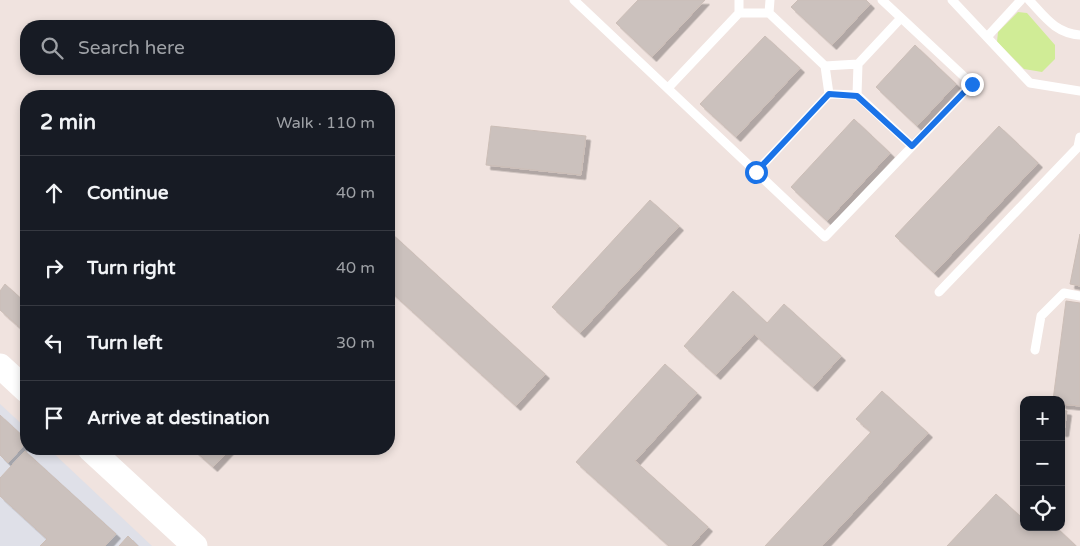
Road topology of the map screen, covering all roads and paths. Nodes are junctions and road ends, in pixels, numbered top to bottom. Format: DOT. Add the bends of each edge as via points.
graph roads {
  1 [pos="739,0"];
  2 [pos="770,0"];
  3 [pos="882,0"];
  4 [pos="952,0"];
  5 [pos="1022,0"];
  6 [pos="1028,0"];
  7 [pos="581,2"];
  8 [pos="738,13"];
  9 [pos="769,13"];
  10 [pos="901,18"];
  11 [pos="1080,35"];
  12 [pos="986,37"];
  13 [pos="858,64"];
  14 [pos="825,66"];
  15 [pos="669,88"];
  16 [pos="1080,91"];
  17 [pos="829,94"];
  18 [pos="857,96"];
  19 [pos="1080,137"];
  20 [pos="912,146"];
  21 [pos="756,172"];
  22 [pos="939,292"];
  23 [pos="1080,296"];
  24 [pos="1035,350"];
  25 [pos="0,366"];
  26 [pos="20,384"];
  27 [pos="96,455"];
  28 [pos="195,546"];
  1 -- 8 [label="lane"];
  2 -- 9 [label="lane"];
  3 -- 10 [label="lane"];
  4 -- 12 [label="lane"];
  5 -- 12 [label="lane"];
  6 -- 11 [label="lane" via="1055,28"];
  7 -- 15 [label="lane"];
  8 -- 9 [label="lane"];
  8 -- 15 [label="lane"];
  9 -- 14 [label="lane"];
  10 -- 13 [label="lane"];
  10 -- 20 [label="lane" via="972,84"];
  12 -- 16 [label="lane" via="1030,83"];
  13 -- 14 [label="lane"];
  13 -- 18 [label="lane"];
  14 -- 17 [label="lane"];
  15 -- 21 [label="lane"];
  17 -- 18 [label="lane"];
  17 -- 21 [label="lane"];
  18 -- 20 [label="lane"];
  19 -- 22 [label="lane" via="1078,148"];
  20 -- 21 [label="lane" via="825,237"];
  23 -- 24 [label="lane" via="1064,293 1040,316"];
  25 -- 26 [label="main road"];
  27 -- 28 [label="main road"];
}
